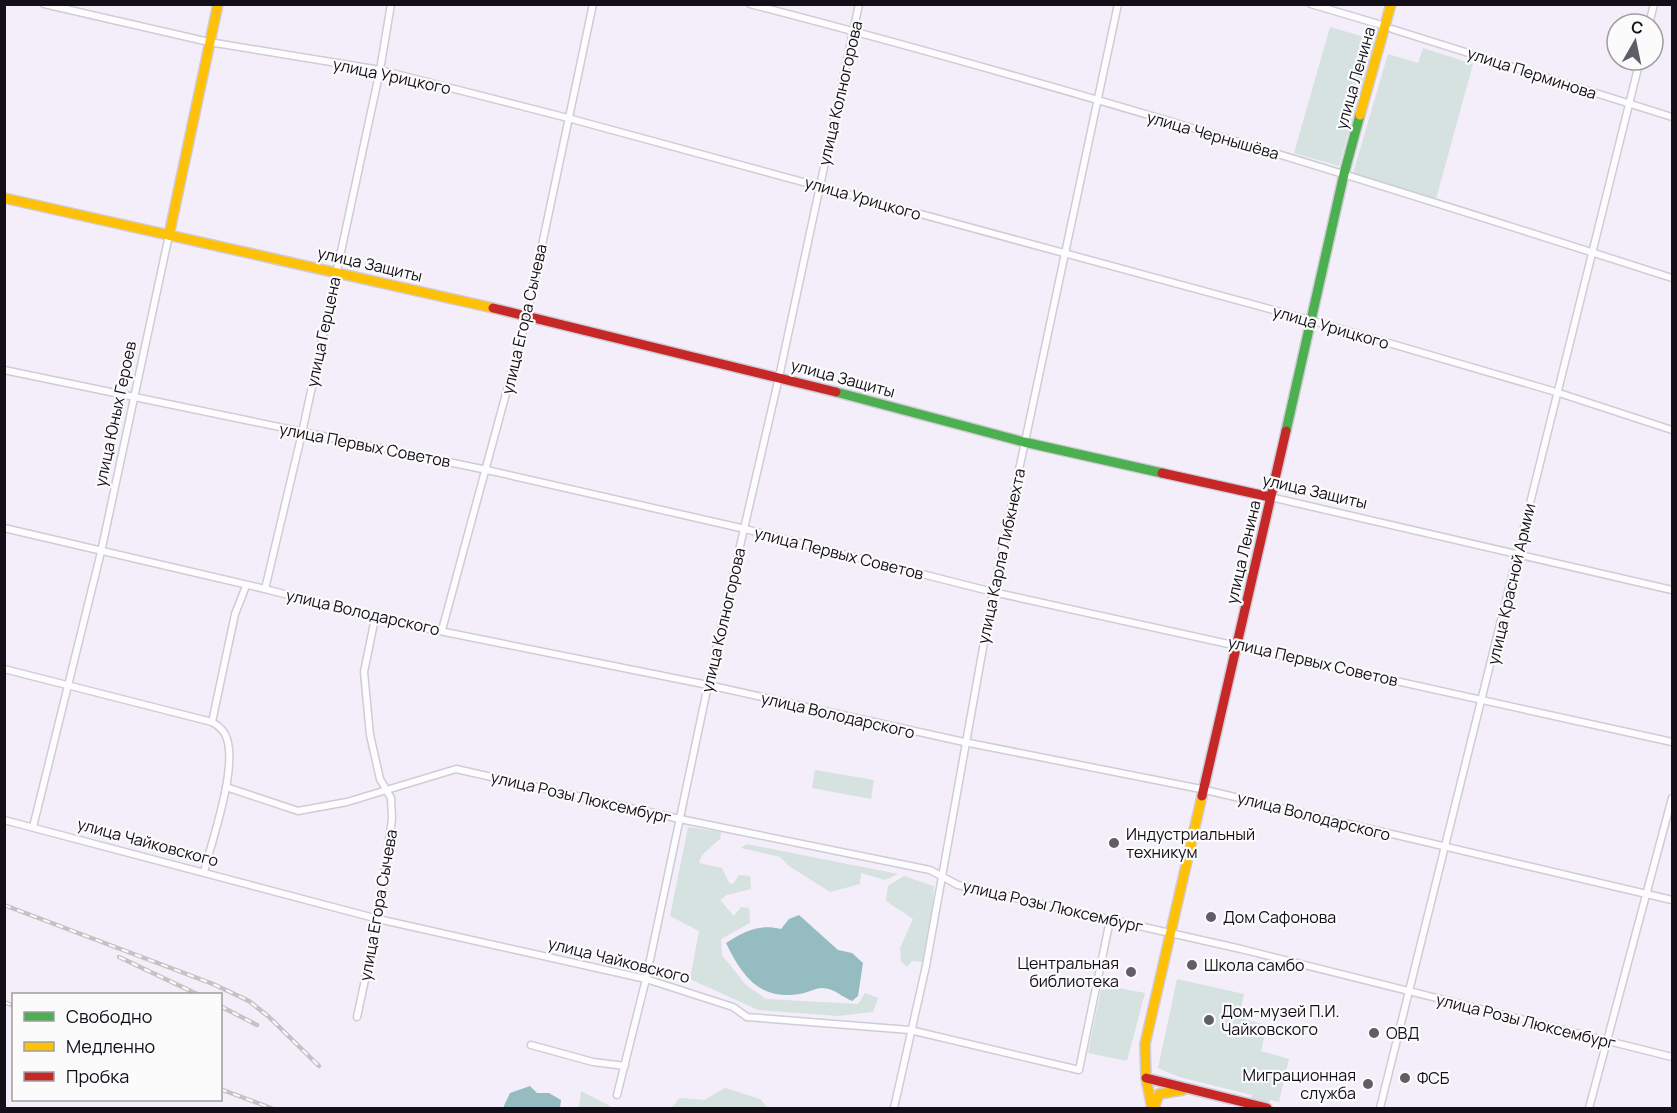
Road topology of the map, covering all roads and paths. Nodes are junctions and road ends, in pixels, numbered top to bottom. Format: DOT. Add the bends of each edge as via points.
graph roads {
  1 [pos="44,4"];
  2 [pos="218,4"];
  3 [pos="391,4"];
  4 [pos="593,4"];
  5 [pos="750,4"];
  6 [pos="859,4"];
  7 [pos="1118,4"];
  8 [pos="1311,4"];
  9 [pos="1391,4"];
  10 [pos="1389,27"];
  11 [pos="854,31"];
  12 [pos="209,42"];
  13 [pos="380,70"];
  14 [pos="1637,72"];
  15 [pos="1096,101"];
  16 [pos="1630,104"];
  17 [pos="1672,117"];
  18 [pos="568,118"];
  19 [pos="1344,174"];
  20 [pos="819,185"];
  21 [pos="4,198"];
  22 [pos="169,236"];
  23 [pos="1593,252"];
  24 [pos="1065,255"];
  25 [pos="336,271"];
  26 [pos="1672,278"];
  27 [pos="527,316"];
  28 [pos="1310,320"];
  29 [pos="4,370"];
  30 [pos="779,377"];
  31 [pos="1556,392"];
  32 [pos="134,397"];
  33 [pos="1672,430"];
  34 [pos="302,433"];
  35 [pos="1024,442"];
  36 [pos="487,470"];
  37 [pos="1270,497"];
  38 [pos="4,528"];
  39 [pos="745,529"];
  40 [pos="101,552"];
  41 [pos="1519,552"];
  42 [pos="246,586"];
  43 [pos="265,589"];
  44 [pos="1672,590"];
  45 [pos="993,592"];
  46 [pos="375,618"];
  47 [pos="442,630"];
  48 [pos="1236,644"];
  49 [pos="4,669"];
  50 [pos="68,685"];
  51 [pos="708,685"];
  52 [pos="1484,700"];
  53 [pos="212,722"];
  54 [pos="964,742"];
  55 [pos="1672,742"];
  56 [pos="226,788"];
  57 [pos="1201,789"];
  58 [pos="388,790"];
  59 [pos="1672,798"];
  60 [pos="680,819"];
  61 [pos="4,820"];
  62 [pos="33,827"];
  63 [pos="1445,848"];
  64 [pos="204,872"];
  65 [pos="941,876"];
  66 [pos="1648,894"];
  67 [pos="1672,900"];
  68 [pos="378,919"];
  69 [pos="1110,920"];
  70 [pos="1169,933"];
  71 [pos="646,979"];
  72 [pos="1410,993"];
  73 [pos="357,1017"];
  74 [pos="910,1030"];
  75 [pos="1607,1040"];
  76 [pos="531,1045"];
  77 [pos="1672,1057"];
  78 [pos="625,1066"];
  79 [pos="1146,1078"];
  80 [pos="1197,1090"];
  81 [pos="617,1095"];
  82 [pos="894,1108"];
  83 [pos="1153,1108"];
  84 [pos="1267,1108"];
  85 [pos="1380,1108"];
  86 [pos="1589,1108"];
  1 -- 12 [label="street, улица Урицкого"];
  2 -- 12 [label="street, улица Юных Героев"];
  3 -- 13 [label="street, улица Герцена"];
  4 -- 18 [label="street, улица Егора Сычева"];
  5 -- 11 [label="street, улица Чернышёва"];
  6 -- 11 [label="street, улица Колногорова"];
  7 -- 15 [label="street, улица Карла Либкнехта"];
  8 -- 10 [label="street, улица Перминова"];
  9 -- 10 [label="street, улица Ленина"];
  10 -- 16 [label="street, улица Перминова"];
  10 -- 19 [label="street, улица Ленина"];
  11 -- 15 [label="street, улица Чернышёва"];
  11 -- 20 [label="street, улица Колногорова"];
  12 -- 13 [label="street, улица Урицкого"];
  12 -- 22 [label="street, улица Юных Героев"];
  13 -- 18 [label="street, улица Урицкого"];
  13 -- 25 [label="street, улица Герцена"];
  14 -- 16 [label="street, улица Красной Армии"];
  15 -- 19 [label="street, улица Чернышёва"];
  15 -- 24 [label="street, улица Карла Либкнехта"];
  16 -- 17 [label="street, улица Перминова"];
  16 -- 23 [label="street, улица Красной Армии"];
  18 -- 20 [label="street, улица Урицкого"];
  18 -- 27 [label="street, улица Егора Сычева"];
  19 -- 23 [label="street, улица Чернышёва"];
  19 -- 28 [label="street, улица Ленина"];
  20 -- 24 [label="street, улица Урицкого"];
  20 -- 30 [label="street, улица Колногорова"];
  21 -- 22 [label="street, улица Защиты"];
  22 -- 25 [label="street, улица Защиты"];
  22 -- 32 [label="street, улица Юных Героев"];
  23 -- 26 [label="street, улица Чернышёва"];
  23 -- 31 [label="street, улица Красной Армии"];
  24 -- 28 [label="street, улица Урицкого"];
  24 -- 35 [label="street, улица Карла Либкнехта"];
  25 -- 27 [label="street, улица Защиты"];
  25 -- 34 [label="street, улица Герцена"];
  27 -- 30 [label="street, улица Защиты"];
  27 -- 36 [label="street, улица Егора Сычева"];
  28 -- 31 [label="street, улица Урицкого"];
  28 -- 37 [label="street, улица Ленина"];
  29 -- 32 [label="street, улица Первых Советов"];
  30 -- 35 [label="street, улица Защиты"];
  30 -- 39 [label="street, улица Колногорова"];
  31 -- 33 [label="street, улица Урицкого"];
  31 -- 41 [label="street, улица Красной Армии"];
  32 -- 34 [label="street, улица Первых Советов"];
  32 -- 40 [label="street, улица Юных Героев"];
  34 -- 36 [label="street, улица Первых Советов"];
  34 -- 43 [label="street, улица Герцена"];
  35 -- 37 [label="street, улица Защиты"];
  35 -- 45 [label="street, улица Карла Либкнехта"];
  36 -- 39 [label="street, улица Первых Советов"];
  36 -- 47 [label="street, улица Егора Сычева"];
  37 -- 41 [label="street, улица Защиты"];
  37 -- 48 [label="street, улица Ленина"];
  38 -- 40 [label="street, улица Володарского"];
  39 -- 45 [label="street, улица Первых Советов"];
  39 -- 51 [label="street, улица Колногорова"];
  40 -- 42 [label="street, улица Володарского"];
  40 -- 50 [label="street, улица Юных Героев"];
  41 -- 44 [label="street, улица Защиты"];
  41 -- 52 [label="street, улица Красной Армии"];
  42 -- 43 [label="street, улица Володарского"];
  42 -- 53 [label="street" via="235,614"];
  43 -- 46 [label="street, улица Володарского"];
  45 -- 48 [label="street, улица Первых Советов"];
  45 -- 54 [label="street, улица Карла Либкнехта"];
  46 -- 47 [label="street, улица Володарского"];
  46 -- 58 [label="street, улица Егора Сычева" via="364,672 370,735 380,779"];
  47 -- 51 [label="street, улица Володарского"];
  48 -- 52 [label="street, улица Первых Советов"];
  48 -- 57 [label="street, улица Ленина"];
  49 -- 50 [label="street"];
  50 -- 53 [label="street"];
  50 -- 62 [label="street, улица Юных Героев"];
  51 -- 54 [label="street, улица Володарского"];
  51 -- 60 [label="street, улица Колногорова"];
  52 -- 55 [label="street, улица Первых Советов"];
  52 -- 63 [label="street, улица Красной Армии"];
  53 -- 56 [label="street" via="222,730 229,745"];
  54 -- 57 [label="street, улица Володарского"];
  54 -- 65 [label="street, улица Карла Либкнехта"];
  56 -- 58 [label="street, улица Розы Люксембург" via="298,811"];
  56 -- 64 [label="street"];
  57 -- 63 [label="street, улица Володарского"];
  57 -- 70 [label="street, улица Ленина"];
  58 -- 60 [label="street, улица Розы Люксембург" via="456,769"];
  58 -- 68 [label="street, улица Егора Сычева" via="393,819"];
  59 -- 66 [label="street"];
  60 -- 65 [label="street, улица Розы Люксембург" via="930,870"];
  60 -- 71 [label="street, улица Колногорова"];
  61 -- 62 [label="street, улица Чайковского"];
  62 -- 64 [label="street, улица Чайковского"];
  63 -- 66 [label="street, улица Володарского"];
  63 -- 72 [label="street, улица Красной Армии"];
  64 -- 68 [label="street, улица Чайковского"];
  65 -- 69 [label="street, улица Розы Люксембург" via="958,885"];
  65 -- 74 [label="street, улица Карла Либкнехта" via="926,966"];
  66 -- 67 [label="street, улица Володарского"];
  66 -- 75 [label="street"];
  68 -- 71 [label="street, улица Чайковского"];
  68 -- 73 [label="street, улица Егора Сычева"];
  69 -- 70 [label="street, улица Розы Люксембург"];
  69 -- 74 [label="street, улица Чайковского" via="1079,1070"];
  70 -- 72 [label="street, улица Розы Люксембург"];
  70 -- 79 [label="street, улица Ленина" via="1145,1044"];
  71 -- 74 [label="street, улица Чайковского" via="733,1007 747,1017"];
  71 -- 78 [label="street, улица Колногорова"];
  72 -- 75 [label="street, улица Розы Люксембург"];
  72 -- 85 [label="street, улица Красной Армии"];
  74 -- 82 [label="street, улица Карла Либкнехта"];
  75 -- 77 [label="street, улица Розы Люксембург"];
  75 -- 86 [label="street"];
  76 -- 78 [label="street" via="593,1062"];
  78 -- 81 [label="street, улица Колногорова"];
  79 -- 80 [label="street"];
  79 -- 83 [label="street, улица Ленина"];
  80 -- 83 [label="street" via="1160,1094"];
  80 -- 84 [label="street"];
}
